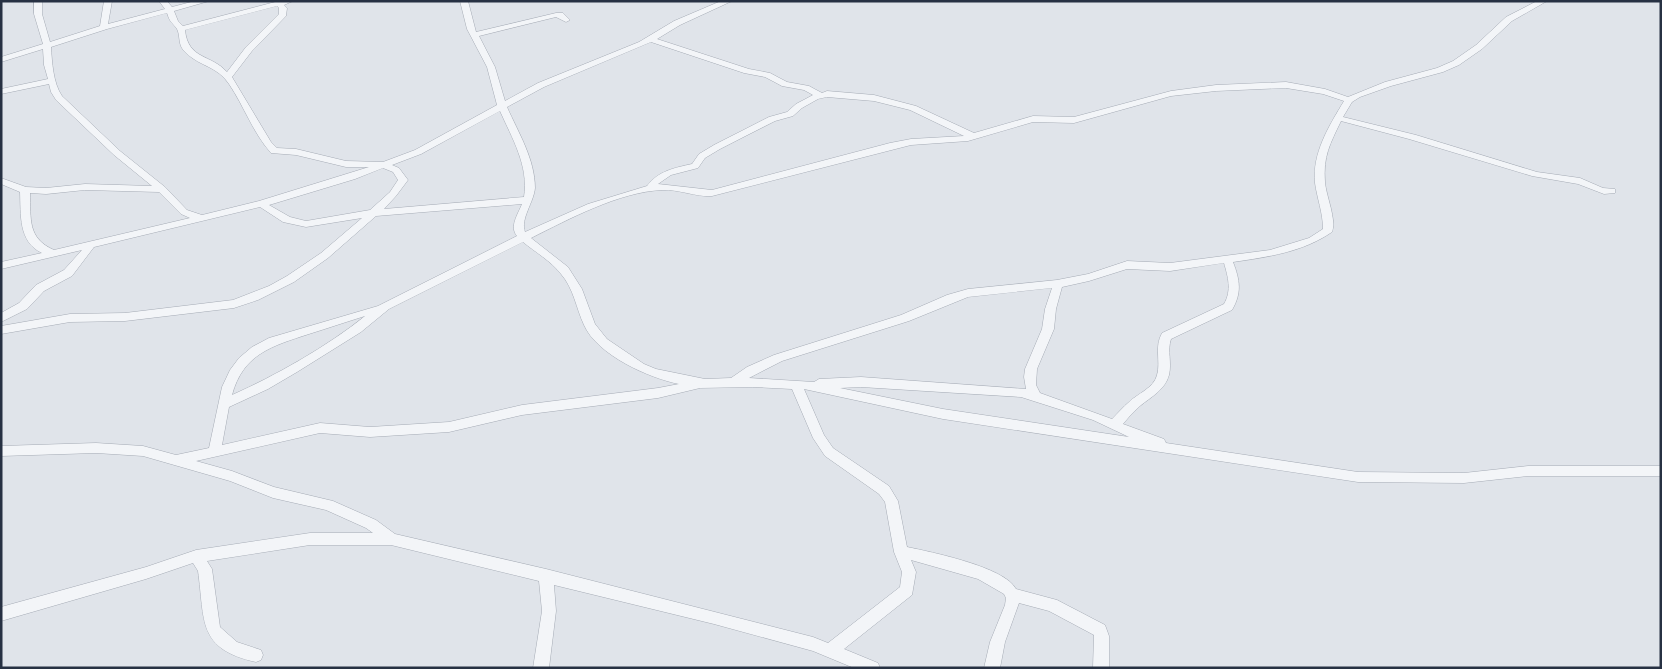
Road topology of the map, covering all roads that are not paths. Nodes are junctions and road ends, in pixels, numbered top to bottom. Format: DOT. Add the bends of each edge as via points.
graph roads {
  1 [pos="38,1"];
  2 [pos="108,1"];
  3 [pos="162,1"];
  4 [pos="205,1"];
  5 [pos="289,1"];
  6 [pos="464,1"];
  7 [pos="728,1"];
  8 [pos="1543,1"];
  9 [pos="279,4"];
  10 [pos="170,10"];
  11 [pos="566,20"];
  12 [pos="104,27"];
  13 [pos="181,29"];
  14 [pos="474,35"];
  15 [pos="650,40"];
  16 [pos="48,45"];
  17 [pos="1,60"];
  18 [pos="227,77"];
  19 [pos="52,81"];
  20 [pos="1,92"];
  21 [pos="820,96"];
  22 [pos="1349,100"];
  23 [pos="502,106"];
  24 [pos="1338,118"];
  25 [pos="973,137"];
  26 [pos="383,165"];
  27 [pos="1,182"];
  28 [pos="650,188"];
  29 [pos="162,189"];
  30 [pos="25,190"];
  31 [pos="1612,191"];
  32 [pos="528,200"];
  33 [pos="261,204"];
  34 [pos="373,213"];
  35 [pos="202,218"];
  36 [pos="525,237"];
  37 [pos="92,243"];
  38 [pos="52,253"];
  39 [pos="1228,261"];
  40 [pos="1,266"];
  41 [pos="1057,284"];
  42 [pos="385,306"];
  43 [pos="1,318"];
  44 [pos="1,330"];
  45 [pos="735,382"];
  46 [pos="705,384"];
  47 [pos="801,385"];
  48 [pos="1034,394"];
  49 [pos="224,404"];
  50 [pos="1114,425"];
  51 [pos="1,451"];
  52 [pos="1176,451"];
  53 [pos="214,452"];
  54 [pos="176,460"];
  55 [pos="1661,472"];
  56 [pos="391,539"];
  57 [pos="901,552"];
  58 [pos="196,556"];
  59 [pos="546,575"];
  60 [pos="1013,595"];
  61 [pos="1,614"];
  62 [pos="830,651"];
  63 [pos="256,655"];
  64 [pos="541,668"];
  65 [pos="873,668"];
  66 [pos="992,668"];
  67 [pos="1101,668"];
  1 -- 16 [label="street" via="38,14"];
  2 -- 12 [label="street"];
  3 -- 10 [label="street"];
  4 -- 10 [label="street"];
  5 -- 9 [label="street"];
  6 -- 14 [label="street"];
  7 -- 15 [label="street" via="677,23"];
  8 -- 22 [label="street" via="1509,19 1479,48 1456,63"];
  9 -- 13 [label="street"];
  9 -- 18 [label="street" via="283,14"];
  10 -- 12 [label="street"];
  10 -- 13 [label="street" via="174,22"];
  11 -- 14 [label="street" via="560,15 551,15"];
  12 -- 16 [label="street"];
  13 -- 18 [label="street" via="182,41 188,51 218,67"];
  14 -- 23 [label="street" via="492,67"];
  15 -- 21 [label="street" via="767,75"];
  15 -- 23 [label="street" via="541,85"];
  16 -- 17 [label="street"];
  16 -- 19 [label="street"];
  18 -- 26 [label="street" via="236,86 274,151 296,152 346,164"];
  19 -- 20 [label="street"];
  19 -- 29 [label="street" via="58,98 117,153"];
  21 -- 25 [label="street" via="874,98 913,108"];
  21 -- 28 [label="street" via="790,114 772,119 717,147 702,156 695,166 668,173"];
  22 -- 24 [label="street"];
  22 -- 25 [label="street" via="1286,85 1216,88 1171,94 1074,120 1033,119"];
  23 -- 26 [label="street" via="446,138"];
  23 -- 32 [label="street" via="525,156 530,187"];
  24 -- 31 [label="street" via="1396,131 1534,174 1579,181 1603,191"];
  24 -- 39 [label="street" via="1321,154 1319,169 1328,230 1298,246"];
  25 -- 28 [label="street" via="890,146 712,193"];
  26 -- 33 [label="street" via="329,185"];
  26 -- 34 [label="street" via="396,170 403,180"];
  27 -- 30 [label="street"];
  28 -- 36 [label="street" via="578,211"];
  29 -- 30 [label="street" via="85,187"];
  29 -- 35 [label="street" via="184,212"];
  30 -- 38 [label="street" via="27,230 38,248"];
  32 -- 34 [label="street"];
  32 -- 36 [label="street" via="518,226 519,233"];
  33 -- 34 [label="street" via="287,220 306,224"];
  33 -- 35 [label="street"];
  34 -- 44 [label="street" via="326,256 247,301 126,316 70,318"];
  35 -- 37 [label="street"];
  36 -- 42 [label="street"];
  36 -- 46 [label="street" via="564,270 577,289 590,326 603,342 653,373"];
  37 -- 38 [label="street"];
  37 -- 43 [label="street" via="68,273 40,288 23,306"];
  38 -- 40 [label="street"];
  39 -- 41 [label="street" via="1170,267 1127,264"];
  39 -- 50 [label="street" via="1236,285 1228,307 1166,336 1161,350 1164,372 1158,386"];
  41 -- 45 [label="street" via="968,292 905,318 778,358 751,370"];
  41 -- 48 [label="street" via="1048,328 1030,368 1029,386"];
  42 -- 49 [label="street" via="356,329 293,369"];
  42 -- 49 [label="street" via="257,348 248,354 228,383"];
  45 -- 46 [label="street"];
  45 -- 47 [label="street"];
  46 -- 53 [label="street" via="522,410 449,427 370,432 320,428"];
  47 -- 48 [label="street" via="862,382 960,386"];
  47 -- 52 [label="street" via="943,414"];
  47 -- 57 [label="street" via="819,438 829,452 884,490 891,502"];
  48 -- 50 [label="street"];
  49 -- 53 [label="street"];
  50 -- 52 [label="street"];
  51 -- 54 [label="street" via="96,448 143,451"];
  52 -- 55 [label="street" via="1358,477 1464,478 1528,472"];
  53 -- 54 [label="street"];
  54 -- 56 [label="street" via="273,492 328,505 371,524"];
  56 -- 58 [label="street" via="310,539"];
  56 -- 59 [label="street"];
  57 -- 60 [label="street" via="946,562 983,575"];
  57 -- 62 [label="street" via="909,572 907,590"];
  58 -- 61 [label="street"];
  58 -- 63 [label="street" via="206,569 213,630 224,642 244,653"];
  59 -- 62 [label="street" via="714,616"];
  59 -- 64 [label="street" via="549,611"];
  60 -- 66 [label="street"];
  60 -- 67 [label="street" via="1052,605 1100,630"];
  62 -- 65 [label="street"];
}
